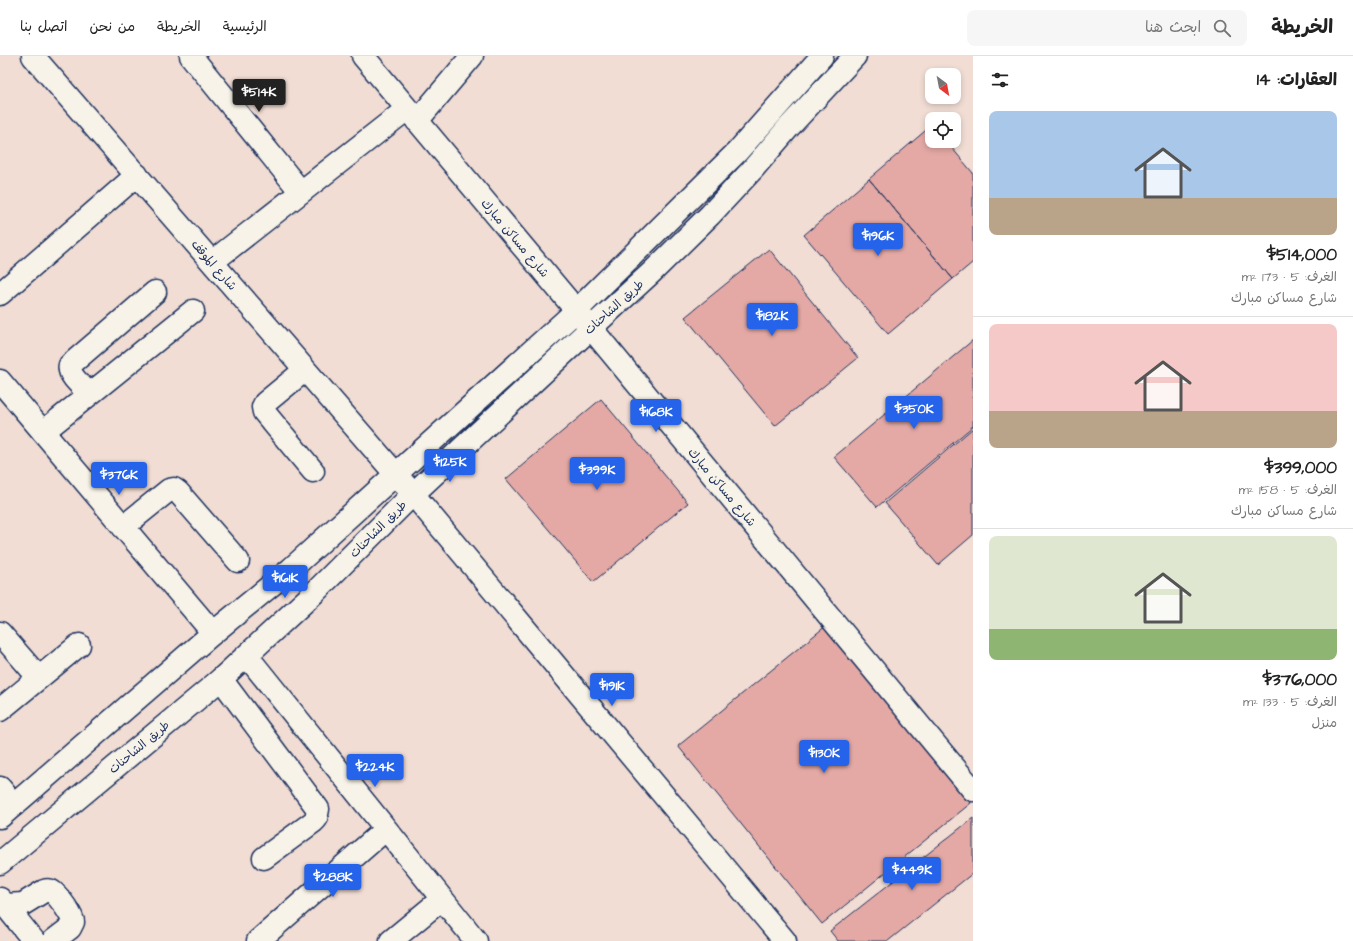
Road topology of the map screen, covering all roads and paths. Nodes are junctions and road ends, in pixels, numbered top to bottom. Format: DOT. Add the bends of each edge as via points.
graph roads {
  1 [pos="191,56"];
  2 [pos="364,56"];
  3 [pos="472,56"];
  4 [pos="822,56"];
  5 [pos="855,56"];
  6 [pos="41,59"];
  7 [pos="412,115"];
  8 [pos="137,175"];
  9 [pos="301,192"];
  10 [pos="212,262"];
  11 [pos="155,292"];
  12 [pos="0,294"];
  13 [pos="193,311"];
  14 [pos="576,311"];
  15 [pos="590,328"];
  16 [pos="305,370"];
  17 [pos="0,381"];
  18 [pos="90,394"];
  19 [pos="43,432"];
  20 [pos="312,471"];
  21 [pos="395,474"];
  22 [pos="413,494"];
  23 [pos="123,527"];
  24 [pos="238,561"];
  25 [pos="291,569"];
  26 [pos="315,592"];
  27 [pos="246,606"];
  28 [pos="212,632"];
  29 [pos="0,633"];
  30 [pos="271,633"];
  31 [pos="79,645"];
  32 [pos="247,656"];
  33 [pos="39,678"];
  34 [pos="221,679"];
  35 [pos="0,710"];
  36 [pos="0,788"];
  37 [pos="973,790"];
  38 [pos="7,811"];
  39 [pos="386,829"];
  40 [pos="264,858"];
  41 [pos="0,863"];
  42 [pos="442,899"];
  43 [pos="3,902"];
  44 [pos="34,941"];
  45 [pos="53,941"];
  46 [pos="258,941"];
  47 [pos="391,941"];
  48 [pos="476,941"];
  49 [pos="784,941"];
  1 -- 9 [label="main road"];
  2 -- 7 [label="main road, شارع مساكن مبارك"];
  3 -- 7 [label="main road"];
  4 -- 14 [label="main road, طريق الشاحنات" via="737,152"];
  5 -- 15 [label="main road, طريق الشاحنات" via="710,214 652,272"];
  6 -- 8 [label="main road, شارع الموقف"];
  7 -- 9 [label="main road"];
  7 -- 14 [label="main road, شارع مساكن مبارك"];
  8 -- 10 [label="main road, شارع الموقف"];
  8 -- 12 [label="main road"];
  9 -- 10 [label="main road"];
  10 -- 16 [label="main road, شارع الموقف"];
  11 -- 18 [label="main road" via="70,365 71,374"];
  13 -- 18 [label="main road"];
  14 -- 15 [label="main road, شارع مساكن مبارك"];
  14 -- 21 [label="main road, طريق الشاحنات"];
  15 -- 22 [label="main road, طريق الشاحنات"];
  15 -- 37 [label="main road, شارع مساكن مبارك"];
  16 -- 20 [label="main road" via="263,407 264,412"];
  16 -- 21 [label="main road, شارع الموقف"];
  17 -- 19 [label="main road"];
  18 -- 19 [label="main road"];
  19 -- 23 [label="main road"];
  21 -- 22 [label="main road, شارع الموقف"];
  21 -- 25 [label="main road, طريق الشاحنات"];
  22 -- 26 [label="main road, طريق الشاحنات"];
  22 -- 49 [label="main road, شارع الموقف"];
  23 -- 24 [label="main road" via="168,490 174,489"];
  23 -- 28 [label="main road"];
  25 -- 26 [label="main road" via="292,579 297,587"];
  25 -- 27 [label="main road, طريق الشاحنات"];
  26 -- 30 [label="main road, طريق الشاحنات"];
  27 -- 28 [label="main road, طريق الشاحنات"];
  27 -- 30 [label="main road" via="262,611 269,621"];
  28 -- 38 [label="main road, طريق الشاحنات"];
  29 -- 33 [label="main road"];
  30 -- 32 [label="main road, طريق الشاحنات"];
  31 -- 33 [label="main road"];
  32 -- 34 [label="main road, طريق الشاحنات"];
  32 -- 39 [label="main road"];
  33 -- 35 [label="main road"];
  34 -- 40 [label="main road" via="318,809 313,822"];
  34 -- 41 [label="main road, طريق الشاحنات"];
  36 -- 38 [label="main road"];
  39 -- 42 [label="main road"];
  39 -- 46 [label="main road"];
  42 -- 47 [label="main road"];
  42 -- 48 [label="main road"];
  43 -- 44 [label="main road"];
  43 -- 45 [label="main road" via="23,904 44,891 53,892 73,922 70,928"];
}
